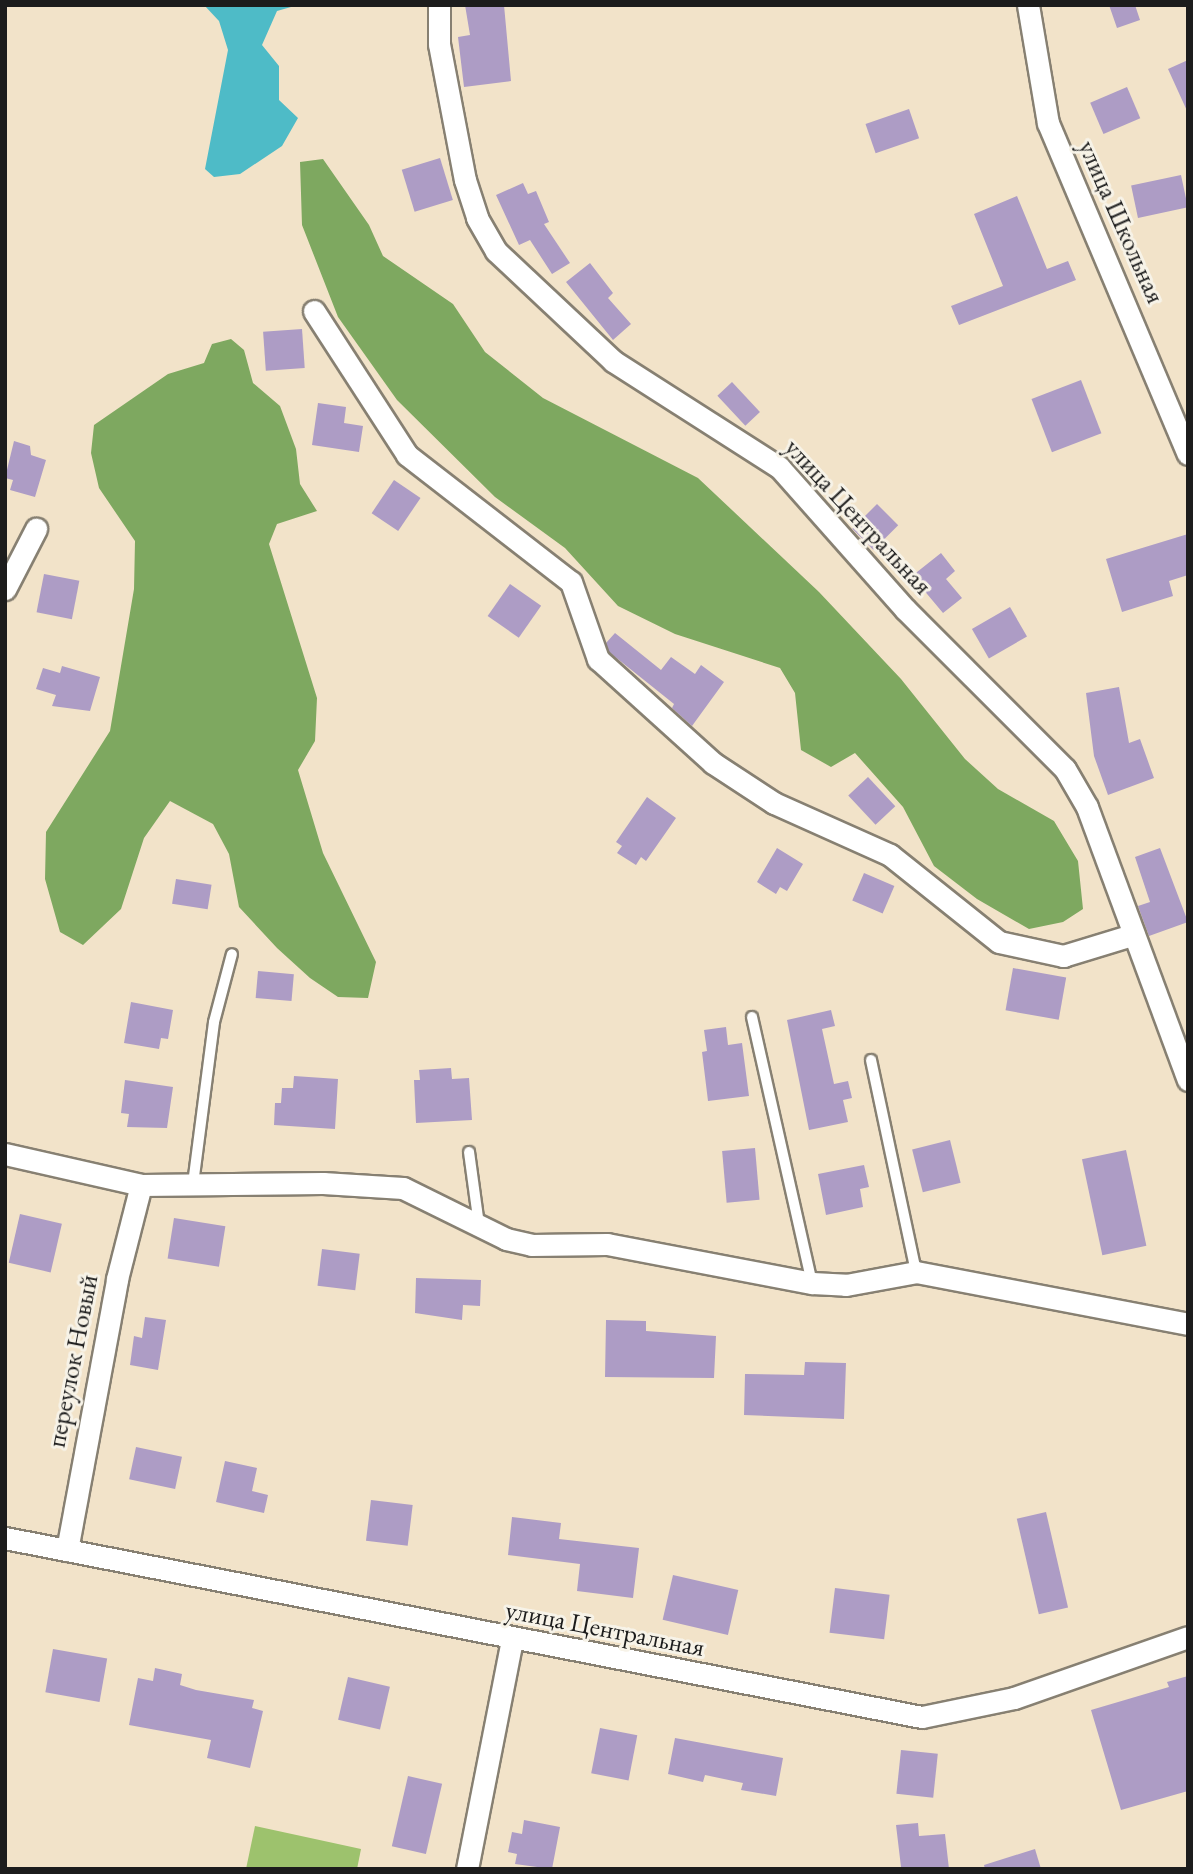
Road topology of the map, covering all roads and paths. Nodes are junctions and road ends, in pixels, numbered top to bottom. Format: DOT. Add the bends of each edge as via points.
graph roads {
  1 [pos="439,5"];
  2 [pos="1028,5"];
  3 [pos="314,311"];
  4 [pos="1188,454"];
  5 [pos="36,528"];
  6 [pos="5,589"];
  7 [pos="1132,935"];
  8 [pos="232,954"];
  9 [pos="752,1017"];
  10 [pos="871,1060"];
  11 [pos="1188,1080"];
  12 [pos="469,1152"];
  13 [pos="5,1154"];
  14 [pos="193,1184"];
  15 [pos="141,1185"];
  16 [pos="479,1225"];
  17 [pos="916,1272"];
  18 [pos="812,1283"];
  19 [pos="1188,1324"];
  20 [pos="5,1538"];
  21 [pos="67,1550"];
  22 [pos="1188,1637"];
  23 [pos="512,1640"];
  24 [pos="467,1869"];
  1 -- 7 [label="street, улица Центральная" via="439,44 465,180 477,218 496,251 613,361 779,467 905,609 1049,751 1083,797"];
  2 -- 4 [label="street, улица Школьная" via="1048,123"];
  3 -- 7 [label="street" via="407,455 571,582 598,659 713,763 774,803 890,855 958,914 999,942 1063,956"];
  5 -- 6 [label="street"];
  7 -- 11 [label="street, улица Центральная"];
  8 -- 14 [label="lane" via="214,1022"];
  9 -- 18 [label="lane"];
  10 -- 17 [label="lane"];
  12 -- 16 [label="lane"];
  13 -- 15 [label="street"];
  14 -- 15 [label="street"];
  14 -- 16 [label="street" via="323,1182 403,1188"];
  15 -- 21 [label="street, переулок Новый" via="117,1279"];
  16 -- 18 [label="street" via="531,1245 607,1244"];
  17 -- 18 [label="street" via="846,1284"];
  17 -- 19 [label="street"];
  20 -- 21 [label="street, улица Центральная"];
  21 -- 23 [label="street, улица Центральная"];
  22 -- 23 [label="street, улица Центральная" via="1014,1698 922,1717"];
  23 -- 24 [label="street"];
}
